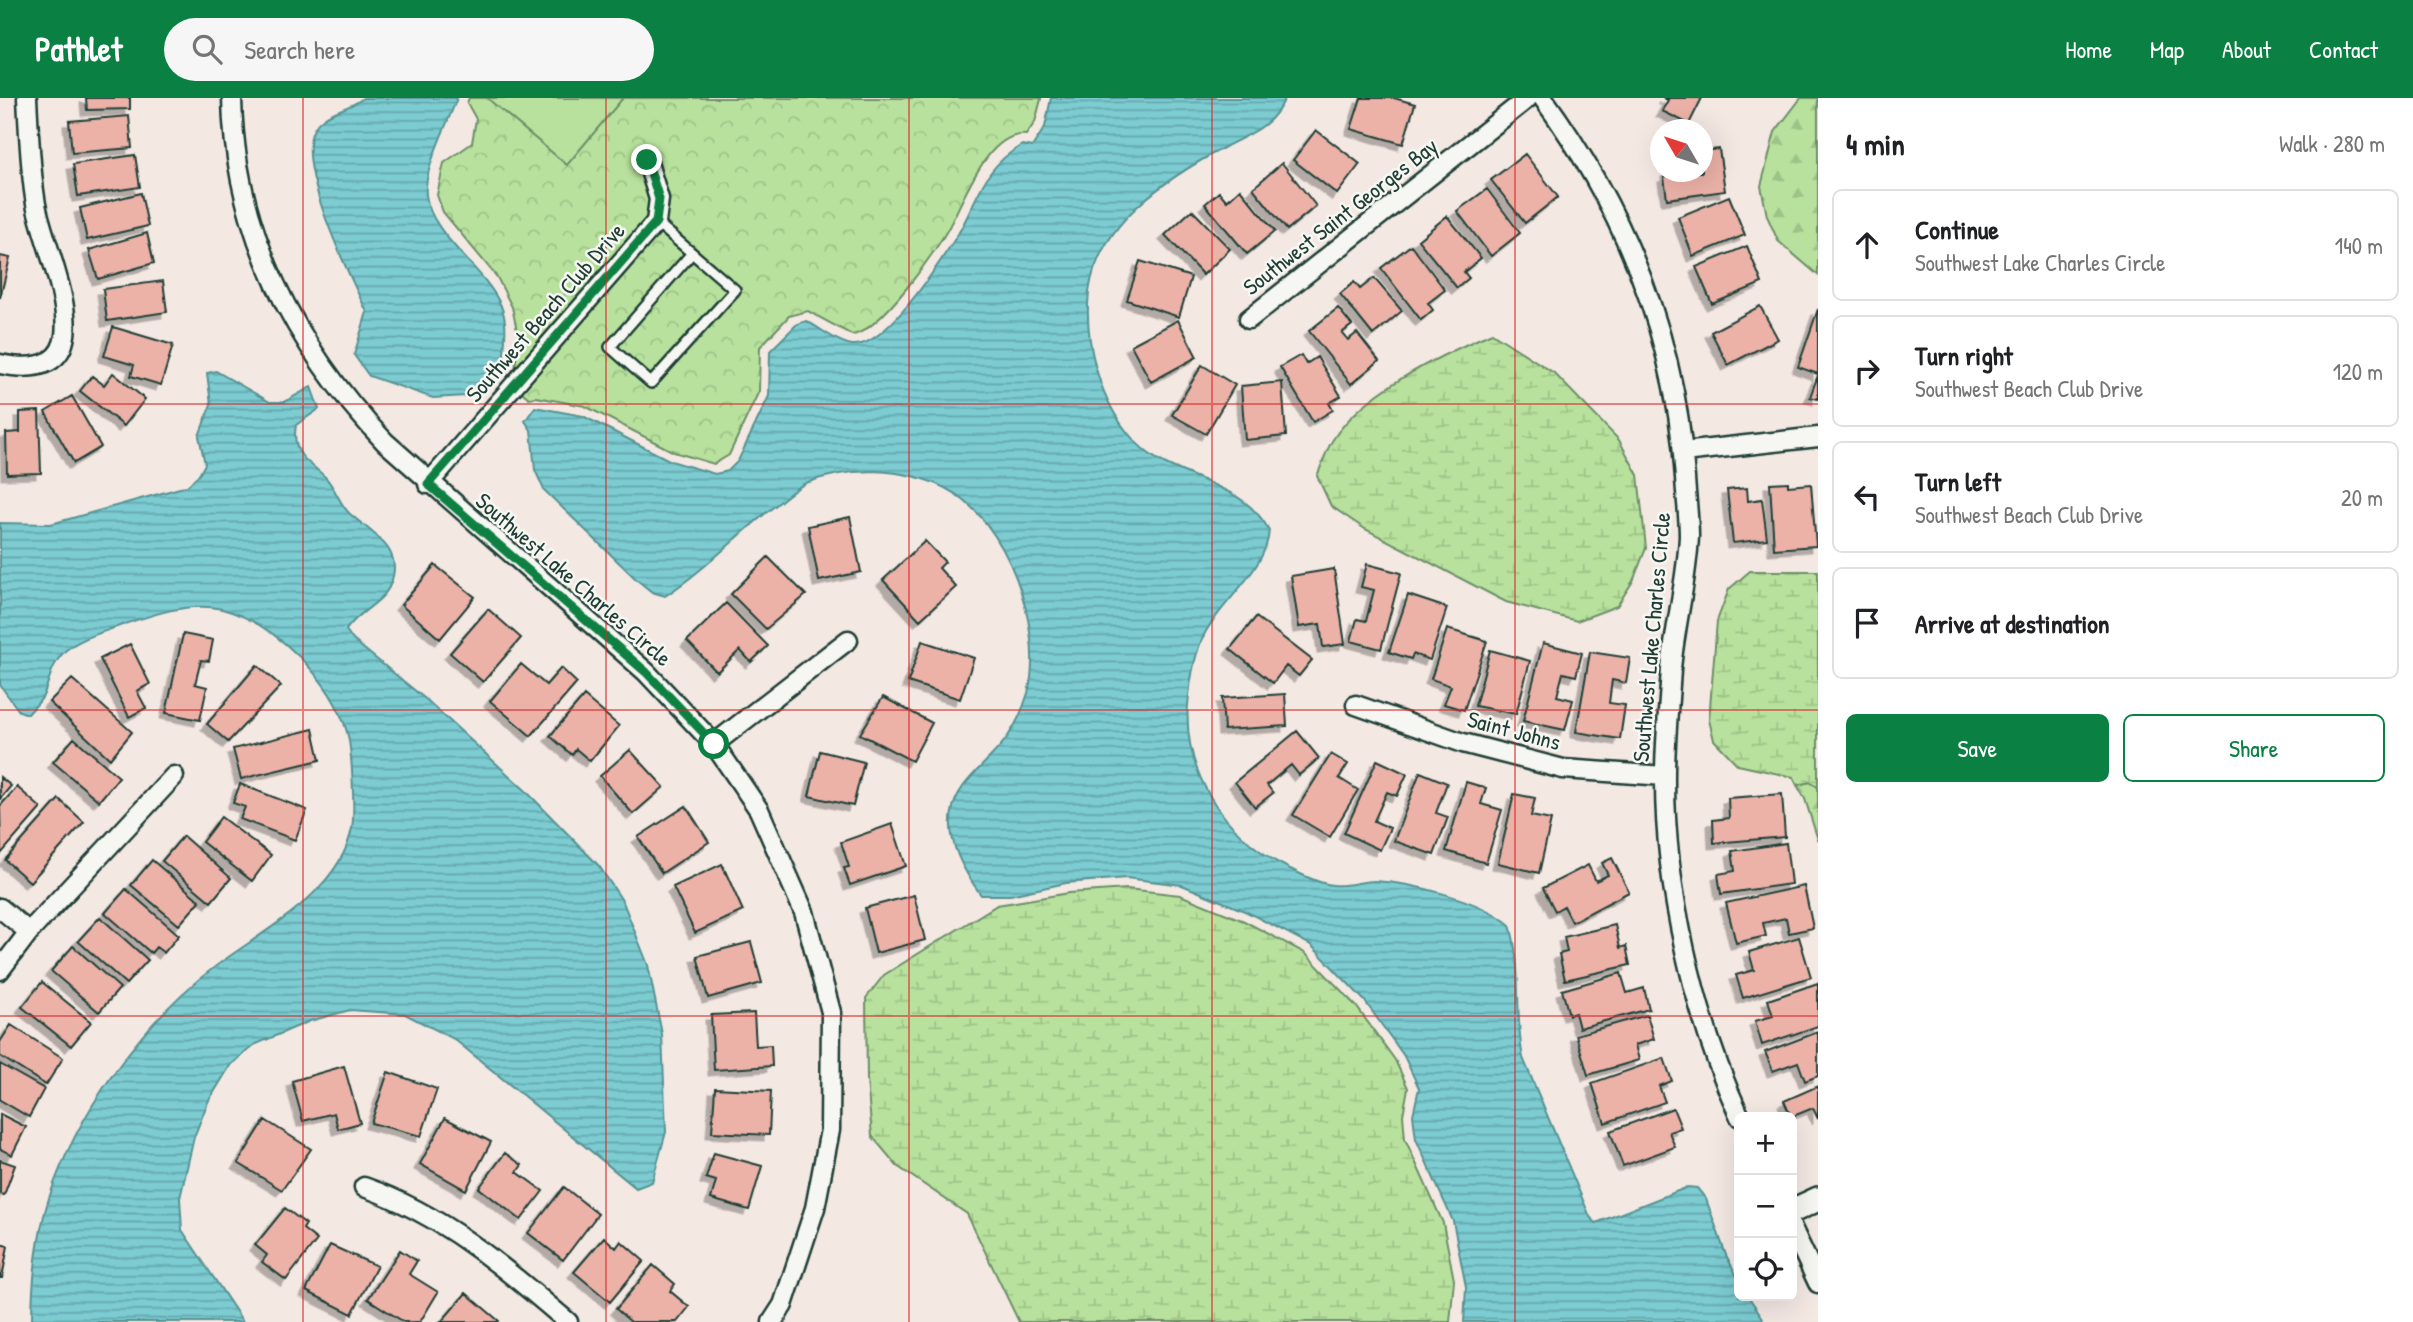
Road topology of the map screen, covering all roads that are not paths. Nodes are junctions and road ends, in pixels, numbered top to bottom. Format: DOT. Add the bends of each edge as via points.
graph roads {
  1 [pos="27,98"];
  2 [pos="232,98"];
  3 [pos="1528,98"];
  4 [pos="1543,98"];
  5 [pos="647,160"];
  6 [pos="656,222"];
  7 [pos="692,253"];
  8 [pos="1249,319"];
  9 [pos="0,364"];
  10 [pos="1818,437"];
  11 [pos="1684,452"];
  12 [pos="428,484"];
  13 [pos="848,640"];
  14 [pos="1356,705"];
  15 [pos="714,744"];
  16 [pos="174,776"];
  17 [pos="1665,776"];
  18 [pos="0,908"];
  19 [pos="29,932"];
  20 [pos="0,970"];
  21 [pos="1738,1112"];
  22 [pos="364,1187"];
  23 [pos="1818,1199"];
  24 [pos="1797,1209"];
  25 [pos="1797,1238"];
  26 [pos="1818,1283"];
  27 [pos="568,1322"];
  28 [pos="772,1322"];
  1 -- 9 [label="street" via="36,205 66,313 67,336 57,358 41,366 21,369"];
  2 -- 12 [label="street, Southwest Lake Charles Circle" via="233,135 246,206 275,286 311,353 348,404"];
  3 -- 8 [label="street, Southwest Saint Georges Bay"];
  4 -- 11 [label="street, Southwest Lake Charles Circle" via="1575,142 1623,229 1645,284 1670,366"];
  5 -- 6 [label="street, Southwest Beach Club Drive" via="659,199"];
  6 -- 7 [label="lane"];
  6 -- 12 [label="street, Southwest Beach Club Drive"];
  7 -- 7 [label="lane" via="735,290 651,383 610,347"];
  10 -- 11 [label="street"];
  11 -- 17 [label="street, Southwest Lake Charles Circle" via="1689,536 1672,666"];
  12 -- 15 [label="street, Southwest Lake Charles Circle" via="646,672"];
  13 -- 15 [label="street"];
  14 -- 17 [label="street, Saint Johns" via="1463,743 1563,769"];
  15 -- 28 [label="street, Southwest Lake Charles Circle" via="759,810 804,912 831,1012 830,1130 815,1208 783,1305"];
  16 -- 19 [label="street"];
  17 -- 21 [label="street, Southwest Lake Charles Circle" via="1669,842 1686,957 1717,1067"];
  18 -- 19 [label="street"];
  19 -- 20 [label="street"];
  22 -- 27 [label="street" via="402,1200 474,1244"];
  23 -- 24 [label="street"];
  25 -- 26 [label="street"];
}
